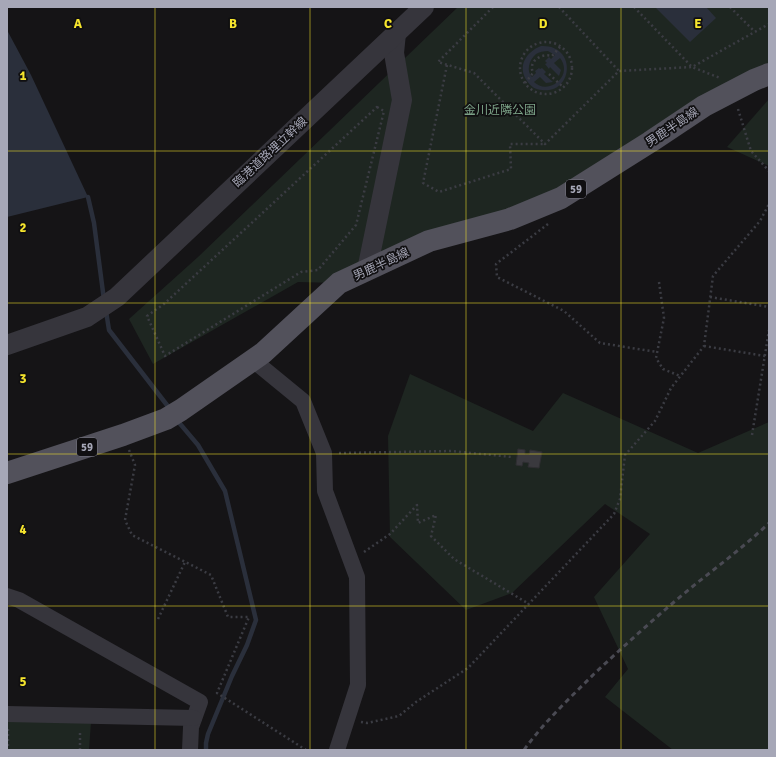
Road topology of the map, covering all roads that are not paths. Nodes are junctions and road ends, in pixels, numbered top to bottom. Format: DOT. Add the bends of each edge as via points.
graph roads {
  1 [pos="424,7"];
  2 [pos="396,33"];
  3 [pos="769,74"];
  4 [pos="367,270"];
  5 [pos="7,345"];
  6 [pos="253,360"];
  7 [pos="7,473"];
  8 [pos="7,596"];
  9 [pos="7,714"];
  10 [pos="194,718"];
  11 [pos="190,750"];
  12 [pos="337,750"];
  1 -- 2 [label="street, 臨港道路埋立幹線"];
  2 -- 4 [label="street" via="394,53 402,100"];
  2 -- 5 [label="street, 臨港道路埋立幹線" via="117,297 87,317"];
  3 -- 4 [label="main road, 男鹿半島線 / 59" via="740,96 704,106 561,198 510,219 429,241"];
  4 -- 6 [label="main road, 男鹿半島線 / 59" via="339,283"];
  6 -- 7 [label="main road, 男鹿半島線 / 59" via="174,414 123,435"];
  6 -- 12 [label="street" via="303,401 324,453 325,491 357,577 358,685"];
  8 -- 10 [label="street" via="19,600 200,702"];
  9 -- 10 [label="street"];
  10 -- 11 [label="street"];
}
